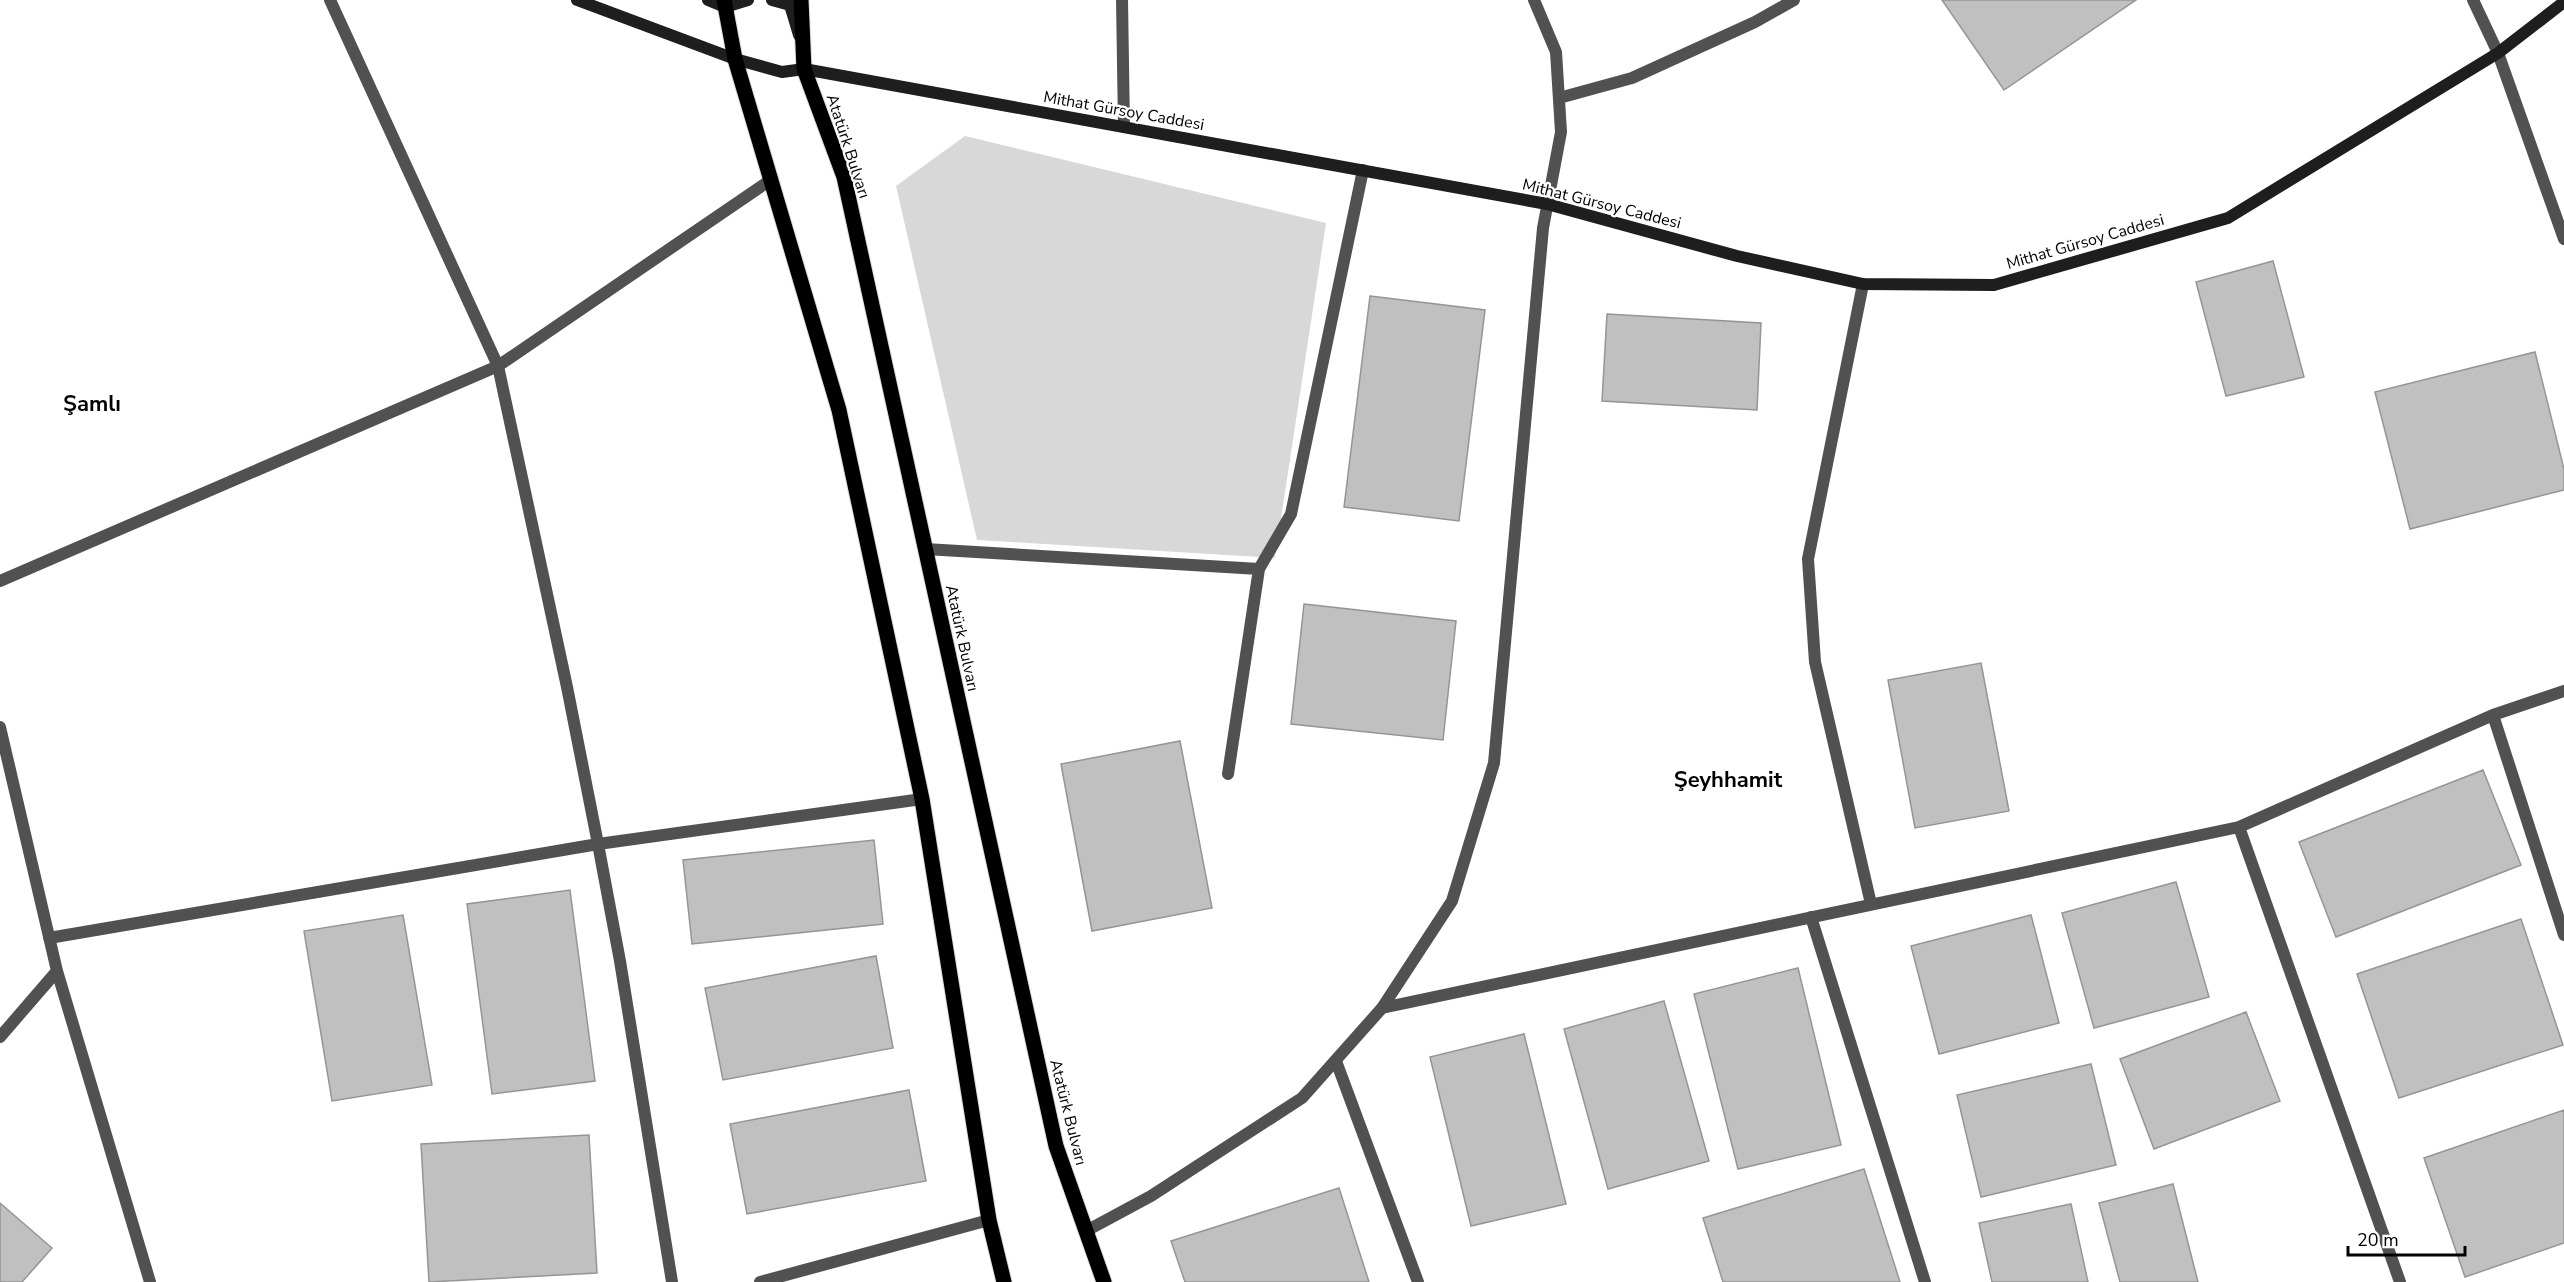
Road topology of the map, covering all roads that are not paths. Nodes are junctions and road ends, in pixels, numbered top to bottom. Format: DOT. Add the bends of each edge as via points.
graph roads {
  1 [pos="330,0"];
  2 [pos="578,0"];
  3 [pos="708,0"];
  4 [pos="748,0"];
  5 [pos="771,0"];
  6 [pos="801,0"];
  7 [pos="1122,0"];
  8 [pos="1794,0"];
  9 [pos="2473,0"];
  10 [pos="1535,1"];
  11 [pos="2564,2"];
  12 [pos="724,4"];
  13 [pos="2498,53"];
  14 [pos="735,59"];
  15 [pos="804,69"];
  16 [pos="1559,98"];
  17 [pos="1124,127"];
  18 [pos="1362,170"];
  19 [pos="772,179"];
  20 [pos="1547,204"];
  21 [pos="2564,239"];
  22 [pos="1863,284"];
  23 [pos="498,366"];
  24 [pos="925,549"];
  25 [pos="1259,569"];
  26 [pos="0,581"];
  27 [pos="2564,691"];
  28 [pos="2493,715"];
  29 [pos="0,727"];
  30 [pos="1228,774"];
  31 [pos="922,799"];
  32 [pos="2239,827"];
  33 [pos="598,844"];
  34 [pos="1871,904"];
  35 [pos="1811,917"];
  36 [pos="2564,935"];
  37 [pos="49,938"];
  38 [pos="57,971"];
  39 [pos="1382,1008"];
  40 [pos="0,1036"];
  41 [pos="1335,1060"];
  42 [pos="990,1220"];
  43 [pos="1086,1232"];
  44 [pos="150,1282"];
  45 [pos="672,1282"];
  46 [pos="760,1282"];
  47 [pos="1004,1282"];
  48 [pos="1104,1282"];
  49 [pos="1418,1282"];
  50 [pos="1925,1282"];
  51 [pos="2400,1282"];
  1 -- 23 [label="street"];
  2 -- 14 [label="main road, Mithat Gürsoy Caddesi"];
  3 -- 12 [label="main road"];
  4 -- 12 [label="main road"];
  5 -- 15 [label="main road" via="790,5"];
  6 -- 15 [label="main road, Atatürk Bulvarı"];
  7 -- 17 [label="street"];
  8 -- 16 [label="street" via="1632,78"];
  9 -- 13 [label="street"];
  10 -- 16 [label="street" via="1556,52"];
  11 -- 13 [label="main road, Mithat Gürsoy Caddesi"];
  12 -- 14 [label="main road"];
  13 -- 21 [label="street"];
  13 -- 22 [label="main road, Mithat Gürsoy Caddesi" via="2228,218 1994,285"];
  14 -- 15 [label="main road, Mithat Gürsoy Caddesi" via="782,72"];
  14 -- 19 [label="main road"];
  15 -- 17 [label="main road, Mithat Gürsoy Caddesi"];
  15 -- 24 [label="main road, Atatürk Bulvarı" via="844,177"];
  16 -- 20 [label="street" via="1561,132"];
  17 -- 18 [label="main road, Mithat Gürsoy Caddesi"];
  18 -- 20 [label="main road, Mithat Gürsoy Caddesi"];
  18 -- 25 [label="street" via="1291,514"];
  19 -- 23 [label="street"];
  19 -- 31 [label="main road" via="839,410"];
  20 -- 22 [label="main road, Mithat Gürsoy Caddesi" via="1737,256"];
  20 -- 39 [label="street" via="1494,763 1452,900"];
  22 -- 34 [label="street" via="1808,559 1815,662"];
  23 -- 26 [label="street"];
  23 -- 33 [label="street"];
  24 -- 25 [label="street"];
  24 -- 43 [label="main road, Atatürk Bulvarı" via="1056,1146"];
  25 -- 30 [label="street"];
  27 -- 28 [label="street"];
  28 -- 32 [label="street"];
  28 -- 36 [label="street"];
  29 -- 37 [label="street"];
  31 -- 33 [label="street"];
  31 -- 42 [label="main road"];
  32 -- 34 [label="street"];
  32 -- 51 [label="street"];
  33 -- 37 [label="street"];
  33 -- 45 [label="street"];
  34 -- 35 [label="street"];
  35 -- 39 [label="street"];
  35 -- 50 [label="street"];
  37 -- 38 [label="street"];
  38 -- 40 [label="street"];
  38 -- 44 [label="street"];
  39 -- 41 [label="street"];
  41 -- 43 [label="street" via="1302,1098 1151,1196"];
  41 -- 49 [label="street"];
  42 -- 46 [label="street"];
  42 -- 47 [label="main road"];
  43 -- 48 [label="main road, Atatürk Bulvarı"];
}
